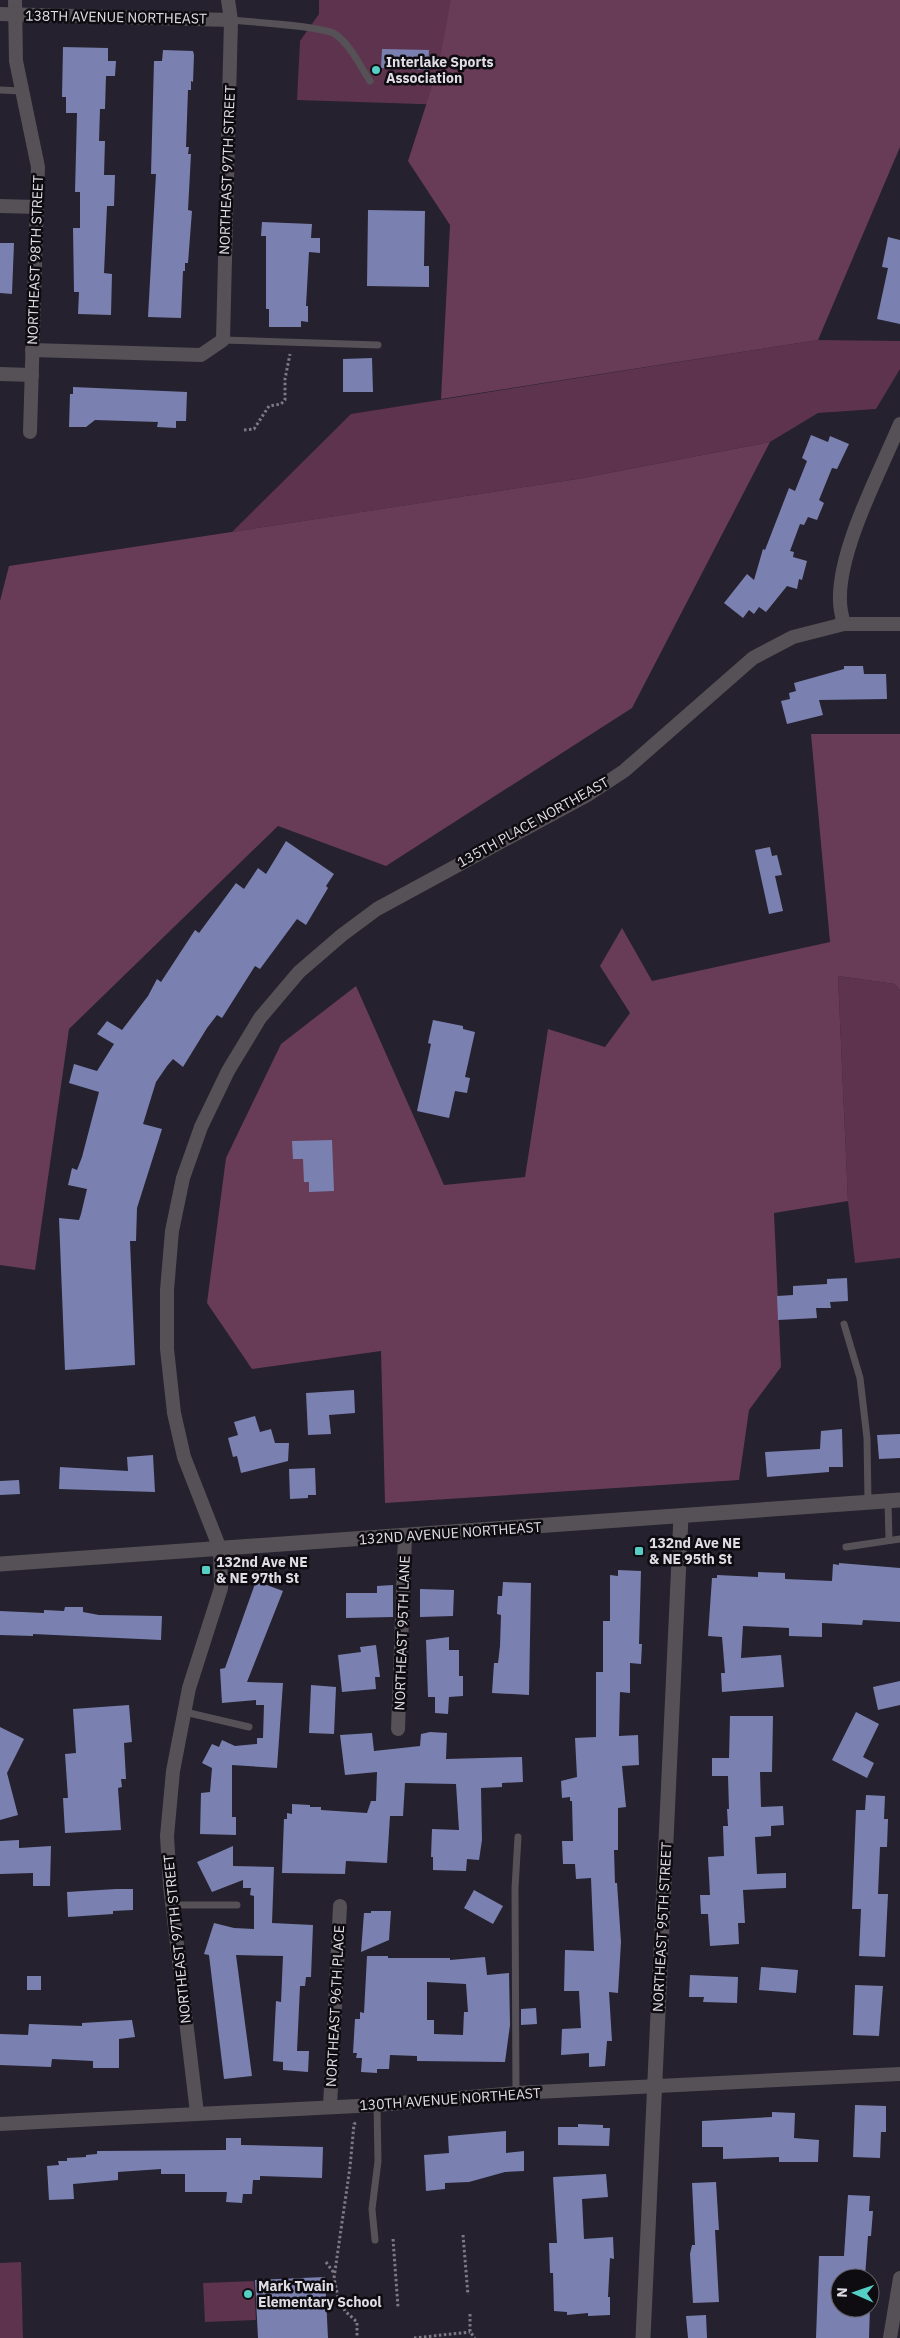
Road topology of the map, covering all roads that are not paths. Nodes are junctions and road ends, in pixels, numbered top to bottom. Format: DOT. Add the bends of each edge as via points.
graph roads {
  1 [pos="15,0"];
  2 [pos="228,0"];
  3 [pos="7,15"];
  4 [pos="232,20"];
  5 [pos="370,81"];
  6 [pos="0,90"];
  7 [pos="22,91"];
  8 [pos="0,206"];
  9 [pos="37,207"];
  10 [pos="223,340"];
  11 [pos="378,345"];
  12 [pos="32,350"];
  13 [pos="0,374"];
  14 [pos="32,375"];
  15 [pos="900,424"];
  16 [pos="30,432"];
  17 [pos="844,624"];
  18 [pos="900,624"];
  19 [pos="299,972"];
  20 [pos="844,1324"];
  21 [pos="894,1500"];
  22 [pos="868,1502"];
  23 [pos="681,1516"];
  24 [pos="405,1536"];
  25 [pos="900,1539"];
  26 [pos="889,1540"];
  27 [pos="846,1547"];
  28 [pos="220,1549"];
  29 [pos="0,1564"];
  30 [pos="185,1712"];
  31 [pos="249,1727"];
  32 [pos="398,1729"];
  33 [pos="518,1837"];
  34 [pos="172,1905"];
  35 [pos="236,1905"];
  36 [pos="340,1906"];
  37 [pos="900,2074"];
  38 [pos="655,2086"];
  39 [pos="516,2093"];
  40 [pos="377,2105"];
  41 [pos="330,2106"];
  42 [pos="197,2113"];
  43 [pos="0,2124"];
  44 [pos="375,2240"];
  45 [pos="900,2278"];
  46 [pos="643,2338"];
  47 [pos="890,2338"];
  1 -- 3 [label="street, NORTHEAST 98TH STREET"];
  2 -- 4 [label="street, NORTHEAST 97TH STREET"];
  3 -- 4 [label="street, 138TH AVENUE NORTHEAST"];
  3 -- 7 [label="street, NORTHEAST 98TH STREET"];
  4 -- 5 [label="lane" via="319,29 335,34 351,51"];
  4 -- 10 [label="street, NORTHEAST 97TH STREET"];
  6 -- 7 [label="lane"];
  7 -- 9 [label="street, NORTHEAST 98TH STREET" via="38,167"];
  8 -- 9 [label="street"];
  9 -- 12 [label="street, NORTHEAST 98TH STREET"];
  10 -- 11 [label="lane"];
  10 -- 12 [label="street" via="200,355"];
  12 -- 14 [label="street, NORTHEAST 98TH STREET"];
  13 -- 14 [label="street"];
  14 -- 16 [label="street, NORTHEAST 98TH STREET"];
  15 -- 17 [label="street" via="854,533 844,565 840,602"];
  17 -- 18 [label="street, 135TH PLACE NORTHEAST"];
  17 -- 19 [label="street, 135TH PLACE NORTHEAST" via="793,637 753,658 624,771 589,794 377,909 342,934"];
  19 -- 28 [label="street, NORTHEAST 97TH STREET" via="260,1018 228,1071 201,1127 183,1178 172,1231 167,1349 174,1413 184,1457"];
  20 -- 22 [label="lane" via="860,1378 867,1438"];
  21 -- 22 [label="street, 132ND AVENUE NORTHEAST"];
  21 -- 26 [label="lane"];
  22 -- 23 [label="street, 132ND AVENUE NORTHEAST"];
  23 -- 24 [label="street, 132ND AVENUE NORTHEAST"];
  23 -- 38 [label="street, NORTHEAST 95TH STREET"];
  24 -- 28 [label="street, 132ND AVENUE NORTHEAST"];
  24 -- 32 [label="street, NORTHEAST 95TH LANE"];
  25 -- 26 [label="lane"];
  26 -- 27 [label="lane"];
  28 -- 29 [label="street, 132ND AVENUE NORTHEAST"];
  28 -- 30 [label="street, NORTHEAST 97TH STREET" via="221,1588 189,1688"];
  30 -- 31 [label="lane"];
  30 -- 34 [label="street, NORTHEAST 97TH STREET" via="173,1771 167,1836"];
  33 -- 39 [label="lane" via="515,1888"];
  34 -- 35 [label="lane"];
  34 -- 42 [label="street, NORTHEAST 97TH STREET"];
  36 -- 41 [label="street, NORTHEAST 96TH PLACE"];
  37 -- 38 [label="street, 130TH AVENUE NORTHEAST"];
  38 -- 39 [label="street, 130TH AVENUE NORTHEAST"];
  38 -- 46 [label="street, NORTHEAST 95TH STREET"];
  39 -- 40 [label="street, 130TH AVENUE NORTHEAST"];
  40 -- 41 [label="street, 130TH AVENUE NORTHEAST"];
  40 -- 44 [label="lane" via="378,2161 372,2209"];
  41 -- 42 [label="street, 130TH AVENUE NORTHEAST"];
  42 -- 43 [label="street, 130TH AVENUE NORTHEAST"];
  45 -- 47 [label="street"];
}
